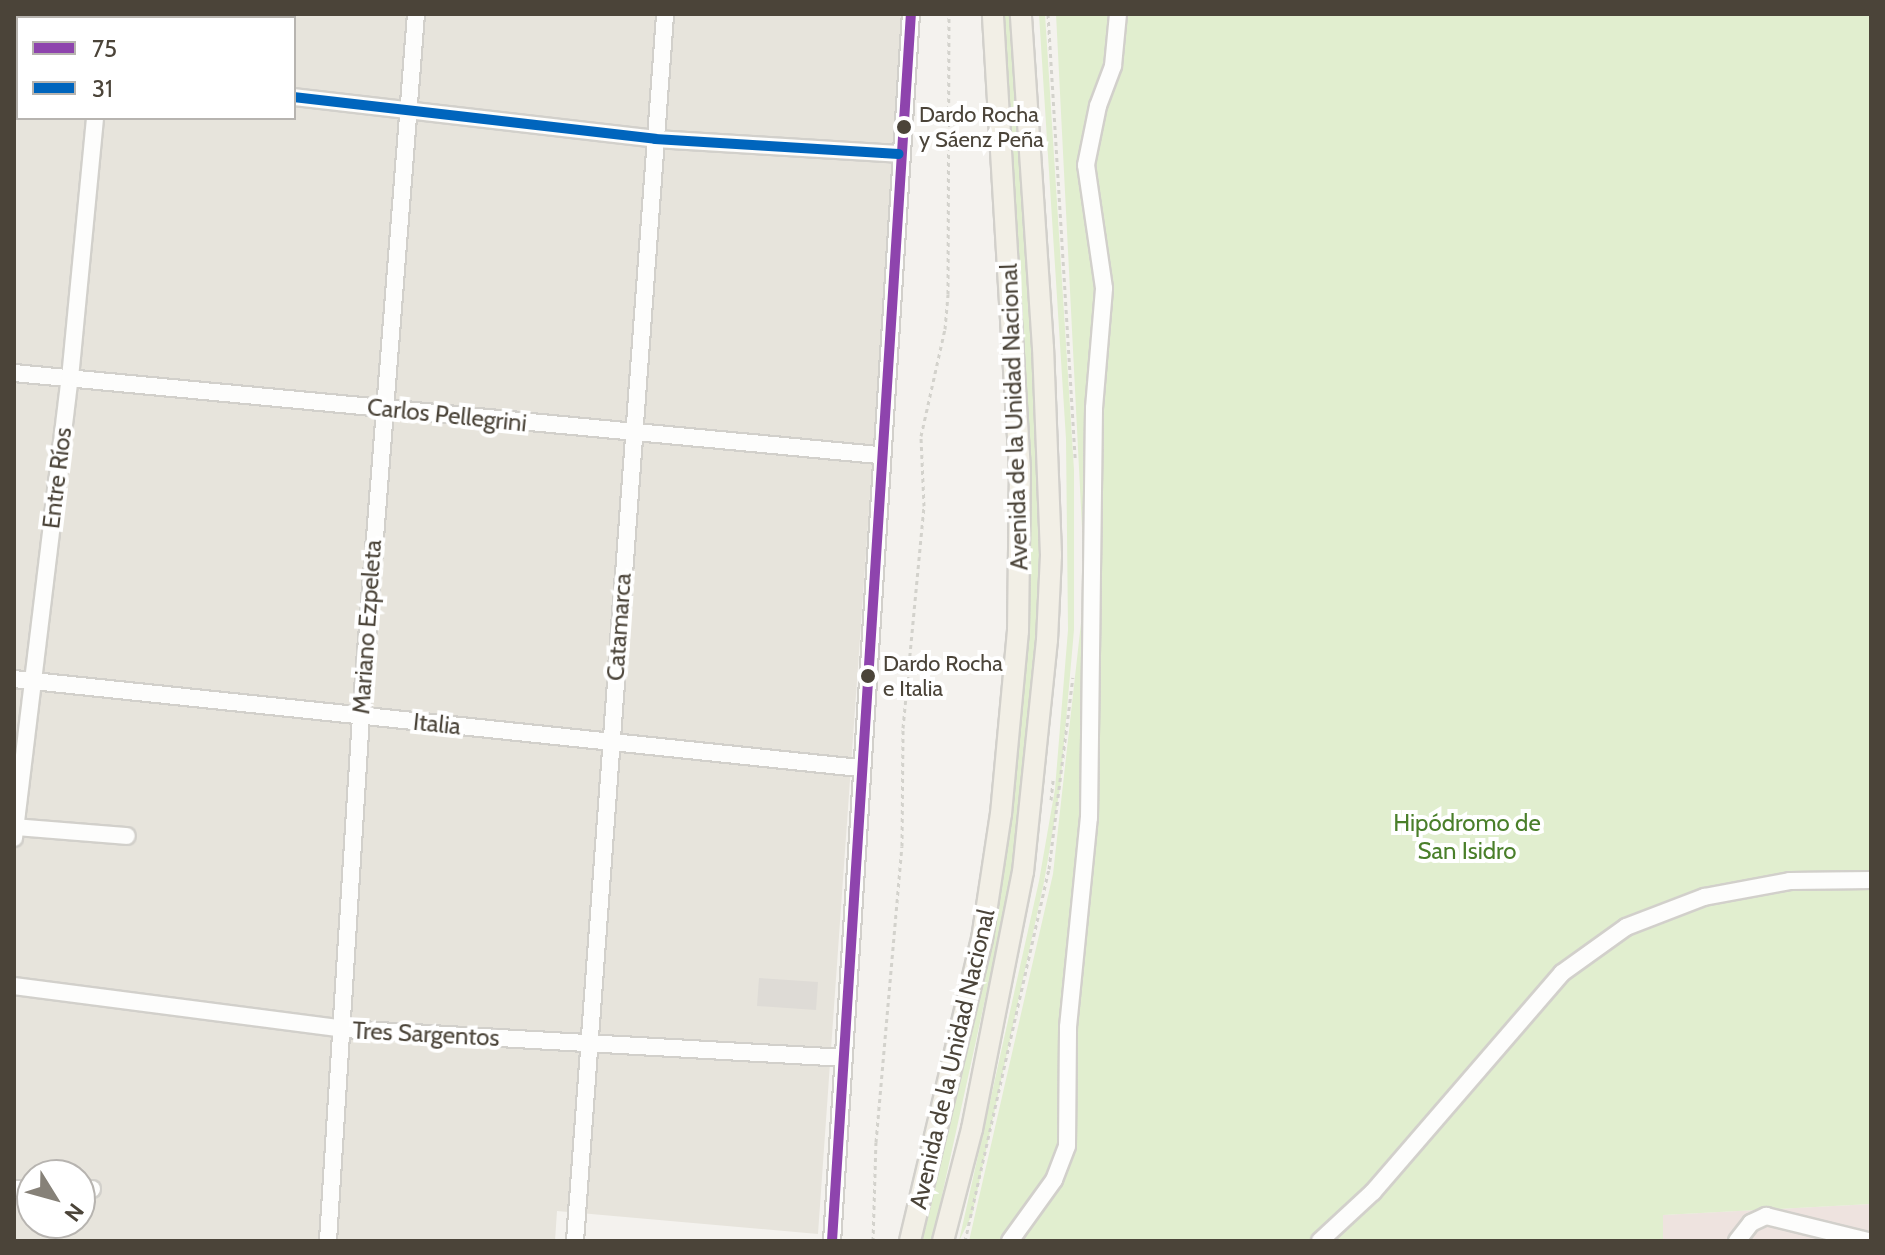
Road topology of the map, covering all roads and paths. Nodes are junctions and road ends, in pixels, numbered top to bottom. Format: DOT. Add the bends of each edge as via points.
graph roads {
  1 [pos="416,14"];
  2 [pos="665,14"];
  3 [pos="911,14"];
  4 [pos="949,14"];
  5 [pos="993,14"];
  6 [pos="1021,14"];
  7 [pos="1118,14"];
  8 [pos="296,97"];
  9 [pos="405,110"];
  10 [pos="95,120"];
  11 [pos="655,139"];
  12 [pos="899,154"];
  13 [pos="14,373"];
  14 [pos="70,378"];
  15 [pos="383,408"];
  16 [pos="633,433"];
  17 [pos="879,455"];
  18 [pos="22,680"];
  19 [pos="361,716"];
  20 [pos="610,742"];
  21 [pos="859,768"];
  22 [pos="15,833"];
  23 [pos="127,836"];
  24 [pos="1871,880"];
  25 [pos="14,986"];
  26 [pos="343,1029"];
  27 [pos="588,1043"];
  28 [pos="840,1058"];
  29 [pos="328,1241"];
  30 [pos="575,1241"];
  31 [pos="832,1241"];
  32 [pos="873,1241"];
  33 [pos="910,1241"];
  34 [pos="943,1241"];
  35 [pos="1010,1241"];
  36 [pos="1320,1241"];
  37 [pos="1737,1241"];
  38 [pos="1868,1241"];
  1 -- 9 [label="street, Mariano Ezpeleta"];
  2 -- 11 [label="street, Catamarca"];
  3 -- 12 [label="street"];
  4 -- 32 [label="path" via="948,294 921,436 924,506 903,728 902,846 876,1142"];
  5 -- 33 [label="main road, Avenida de la Unidad Nacional" via="1020,471 1018,631 1001,814 982,939"];
  6 -- 34 [label="main road, Avenida de la Unidad Nacional" via="1043,348 1051,555 1047,640 1023,872 972,1129"];
  7 -- 35 [label="street" via="1113,66 1094,120 1086,165 1104,288 1094,408 1089,818 1068,1027 1067,1146 1054,1180"];
  8 -- 9 [label="street"];
  9 -- 11 [label="street"];
  9 -- 15 [label="street, Mariano Ezpeleta"];
  10 -- 14 [label="street, Entre Ríos"];
  11 -- 12 [label="street"];
  11 -- 16 [label="street, Catamarca"];
  12 -- 17 [label="street"];
  13 -- 14 [label="street, Carlos Pellegrini"];
  14 -- 15 [label="street, Carlos Pellegrini"];
  14 -- 18 [label="street, Entre Ríos"];
  15 -- 16 [label="street, Carlos Pellegrini"];
  15 -- 19 [label="street, Mariano Ezpeleta"];
  16 -- 17 [label="street, Carlos Pellegrini"];
  16 -- 20 [label="street, Catamarca"];
  17 -- 21 [label="street"];
  18 -- 19 [label="street, Italia"];
  18 -- 22 [label="street, Entre Ríos"];
  19 -- 20 [label="street, Italia"];
  19 -- 26 [label="street, Mariano Ezpeleta"];
  20 -- 21 [label="street, Italia"];
  20 -- 27 [label="street, Catamarca"];
  21 -- 28 [label="street"];
  22 -- 23 [label="street"];
  24 -- 36 [label="street" via="1790,881 1704,897 1626,927 1562,973 1373,1192"];
  25 -- 26 [label="street, Tres Sargentos"];
  26 -- 27 [label="street, Tres Sargentos"];
  26 -- 29 [label="street, Mariano Ezpeleta"];
  27 -- 28 [label="street, Tres Sargentos"];
  27 -- 30 [label="street, Catamarca"];
  28 -- 31 [label="street"];
  37 -- 38 [label="street" via="1751,1223 1766,1216"];
}
